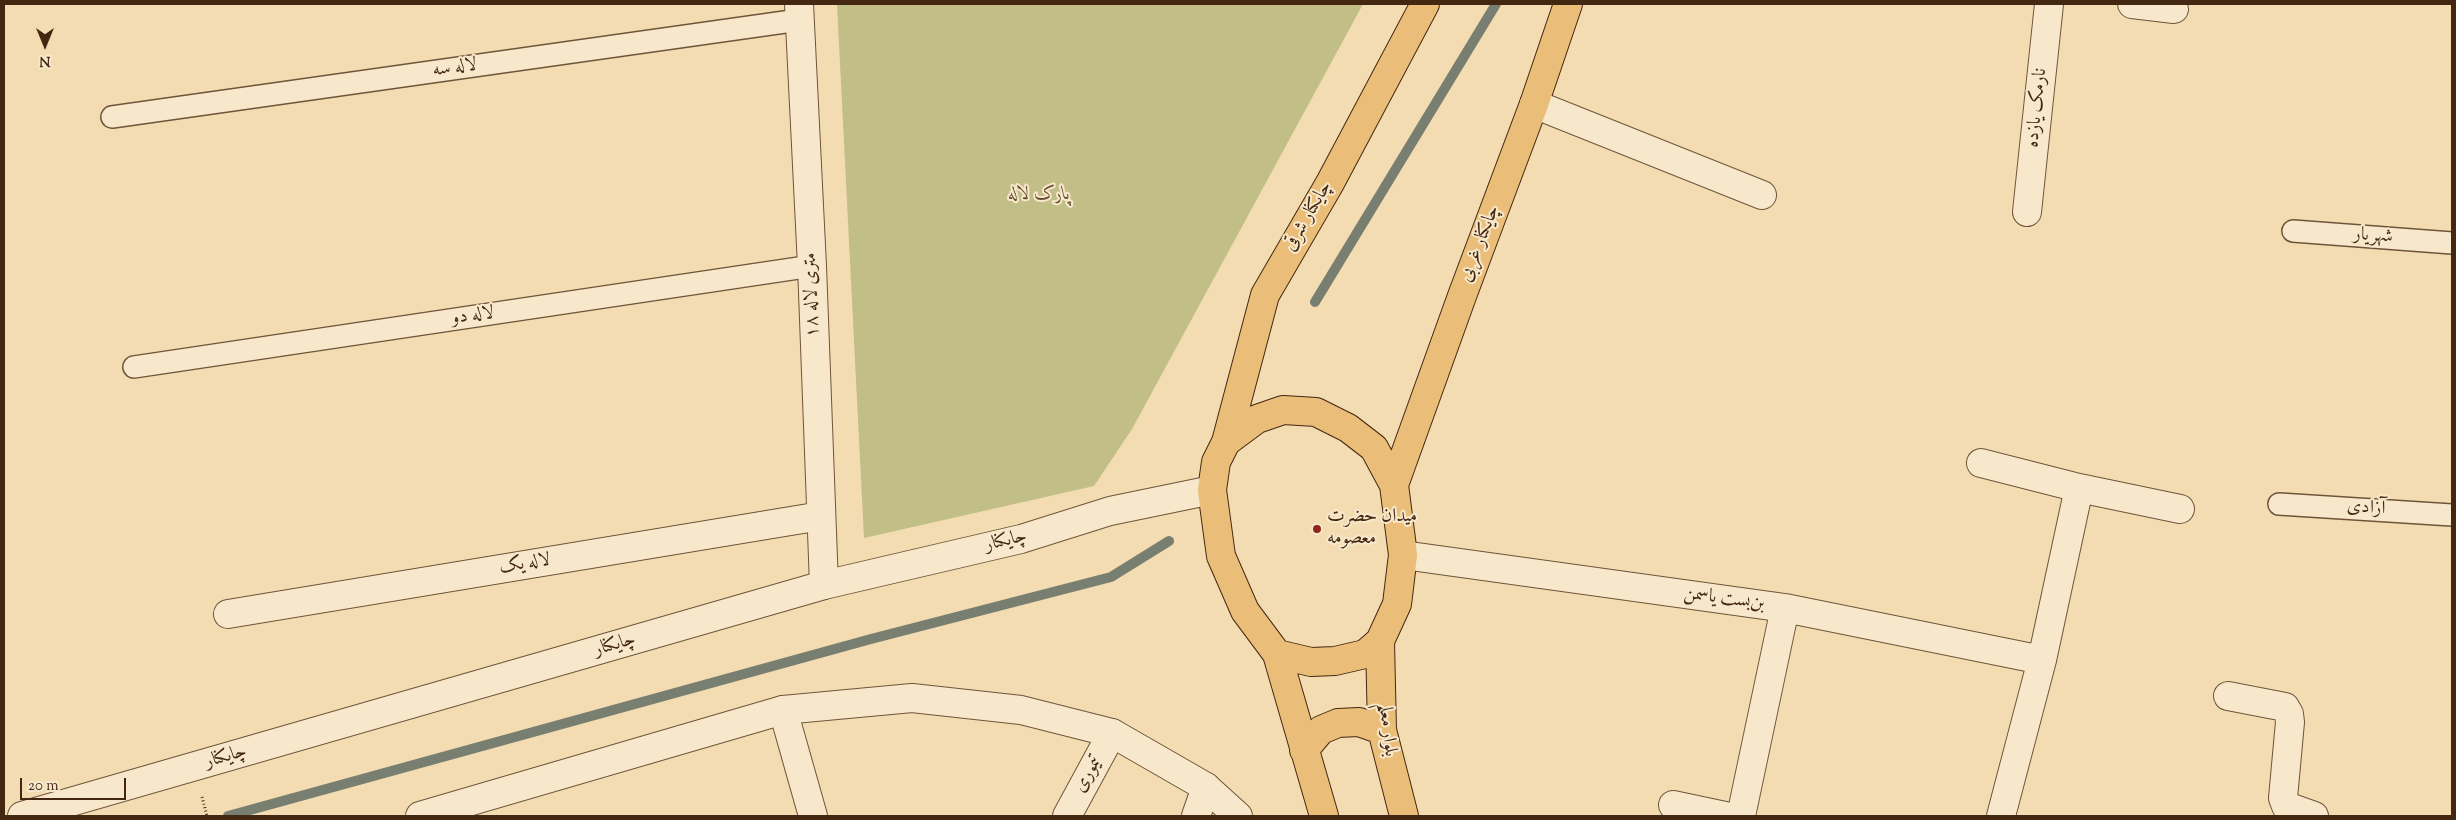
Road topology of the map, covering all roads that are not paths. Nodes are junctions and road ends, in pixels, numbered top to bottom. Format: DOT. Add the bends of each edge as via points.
graph roads {
  1 [pos="1425,4"];
  2 [pos="1568,4"];
  3 [pos="2049,4"];
  4 [pos="2132,4"];
  5 [pos="2174,9"];
  6 [pos="799,12"];
  7 [pos="1534,104"];
  8 [pos="112,117"];
  9 [pos="1762,195"];
  10 [pos="2027,212"];
  11 [pos="2293,231"];
  12 [pos="2452,243"];
  13 [pos="812,266"];
  14 [pos="134,367"];
  15 [pos="1226,442"];
  16 [pos="1981,464"];
  17 [pos="1394,485"];
  18 [pos="2079,488"];
  19 [pos="1212,490"];
  20 [pos="2279,504"];
  21 [pos="2180,509"];
  22 [pos="2452,515"];
  23 [pos="821,516"];
  24 [pos="1403,555"];
  25 [pos="824,586"];
  26 [pos="1785,608"];
  27 [pos="228,614"];
  28 [pos="1380,641"];
  29 [pos="1277,654"];
  30 [pos="2042,660"];
  31 [pos="2228,696"];
  32 [pos="783,710"];
  33 [pos="1382,730"];
  34 [pos="1112,733"];
  35 [pos="1304,750"];
  36 [pos="1206,787"];
  37 [pos="1673,805"];
  38 [pos="22,816"];
  39 [pos="420,816"];
  40 [pos="813,816"];
  41 [pos="1067,816"];
  42 [pos="1196,816"];
  43 [pos="1238,816"];
  44 [pos="1324,816"];
  45 [pos="1404,816"];
  46 [pos="1725,816"];
  47 [pos="1740,816"];
  48 [pos="2001,816"];
  49 [pos="2314,816"];
  1 -- 15 [label="main road, چایکنار شرقی" via="1330,182 1265,294"];
  2 -- 7 [label="main road, چایکنار غربی"];
  3 -- 10 [label="street, نارمک یازده"];
  4 -- 5 [label="street"];
  6 -- 8 [label="lane, لاله سه"];
  6 -- 13 [label="street, ۱۸ متری لاله"];
  7 -- 9 [label="street"];
  7 -- 17 [label="main road, چایکنار غربی"];
  11 -- 12 [label="lane, شهریار"];
  13 -- 14 [label="lane, لاله دو"];
  13 -- 23 [label="street, ۱۸ متری لاله"];
  15 -- 17 [label="main road" via="1257,419 1283,410 1316,412 1348,428 1374,448"];
  15 -- 19 [label="main road" via="1216,462"];
  16 -- 18 [label="street"];
  17 -- 24 [label="main road"];
  18 -- 21 [label="street"];
  18 -- 30 [label="street"];
  19 -- 25 [label="street, چایکنار" via="1110,511 1021,539"];
  19 -- 29 [label="main road" via="1221,556 1245,611"];
  20 -- 22 [label="lane, آزادی"];
  23 -- 25 [label="street, ۱۸ متری لاله"];
  23 -- 27 [label="street, لاله یک"];
  24 -- 26 [label="street, بن‌بست یاسمن"];
  24 -- 28 [label="main road" via="1398,604"];
  25 -- 38 [label="street, چایکنار"];
  26 -- 30 [label="street, بن‌بست یاسمن"];
  26 -- 47 [label="street"];
  28 -- 29 [label="main road" via="1365,654 1335,661 1311,662"];
  28 -- 33 [label="main road, بلوار معلم"];
  29 -- 35 [label="main road"];
  30 -- 48 [label="street"];
  31 -- 49 [label="street" via="2285,707 2290,722 2283,798 2286,806"];
  32 -- 34 [label="street" via="912,698 1021,710"];
  32 -- 39 [label="street"];
  32 -- 40 [label="street"];
  33 -- 35 [label="main road" via="1359,722 1338,723 1321,730"];
  33 -- 45 [label="main road, بلوار معلم"];
  34 -- 36 [label="street"];
  34 -- 41 [label="street, تیموری"];
  35 -- 44 [label="main road"];
  36 -- 42 [label="street"];
  36 -- 43 [label="street"];
  37 -- 46 [label="street"];
}
